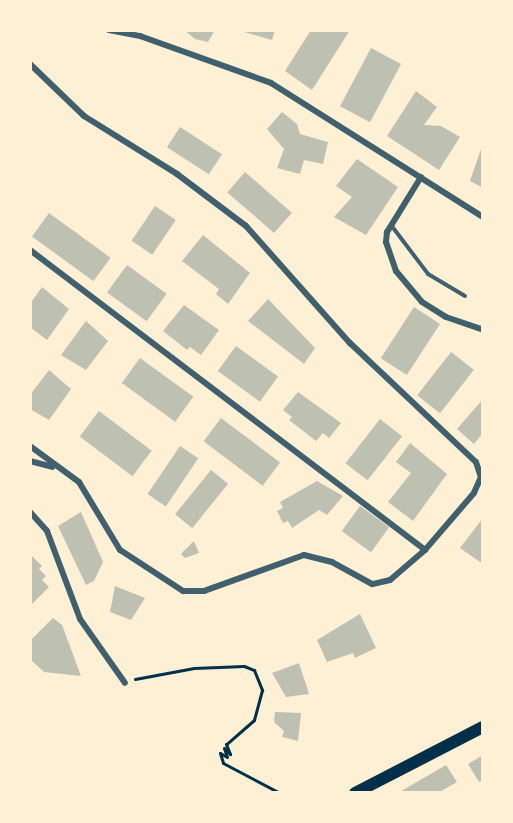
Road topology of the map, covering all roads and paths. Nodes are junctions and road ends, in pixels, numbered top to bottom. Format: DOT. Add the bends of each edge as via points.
graph roads {
  1 [pos="110,30"];
  2 [pos="30,64"];
  3 [pos="421,177"];
  4 [pos="483,217"];
  5 [pos="391,224"];
  6 [pos="30,250"];
  7 [pos="465,296"];
  8 [pos="483,330"];
  9 [pos="30,446"];
  10 [pos="30,461"];
  11 [pos="56,468"];
  12 [pos="30,512"];
  13 [pos="425,550"];
  14 [pos="125,683"];
  15 [pos="483,727"];
  16 [pos="280,793"];
  17 [pos="355,793"];
  1 -- 3 [label="street" via="140,36 271,83"];
  2 -- 13 [label="street" via="84,116 177,174 246,226 351,343 476,462 481,477 478,486"];
  3 -- 4 [label="street"];
  3 -- 5 [label="street"];
  5 -- 7 [label="lane" via="428,274"];
  5 -- 8 [label="street" via="386,242 396,271 422,302 446,317"];
  6 -- 13 [label="street"];
  9 -- 11 [label="street"];
  10 -- 11 [label="street"];
  11 -- 13 [label="street" via="87,492 120,550 183,591 204,591 304,555 332,562 372,584 390,580"];
  12 -- 14 [label="street" via="47,531 81,619"];
  14 -- 16 [label="path" via="143,675 194,668 243,666 254,670 262,690 254,720 226,744 230,754 224,748 227,757 220,753 224,763"];
  15 -- 17 [label="main road"];
}
